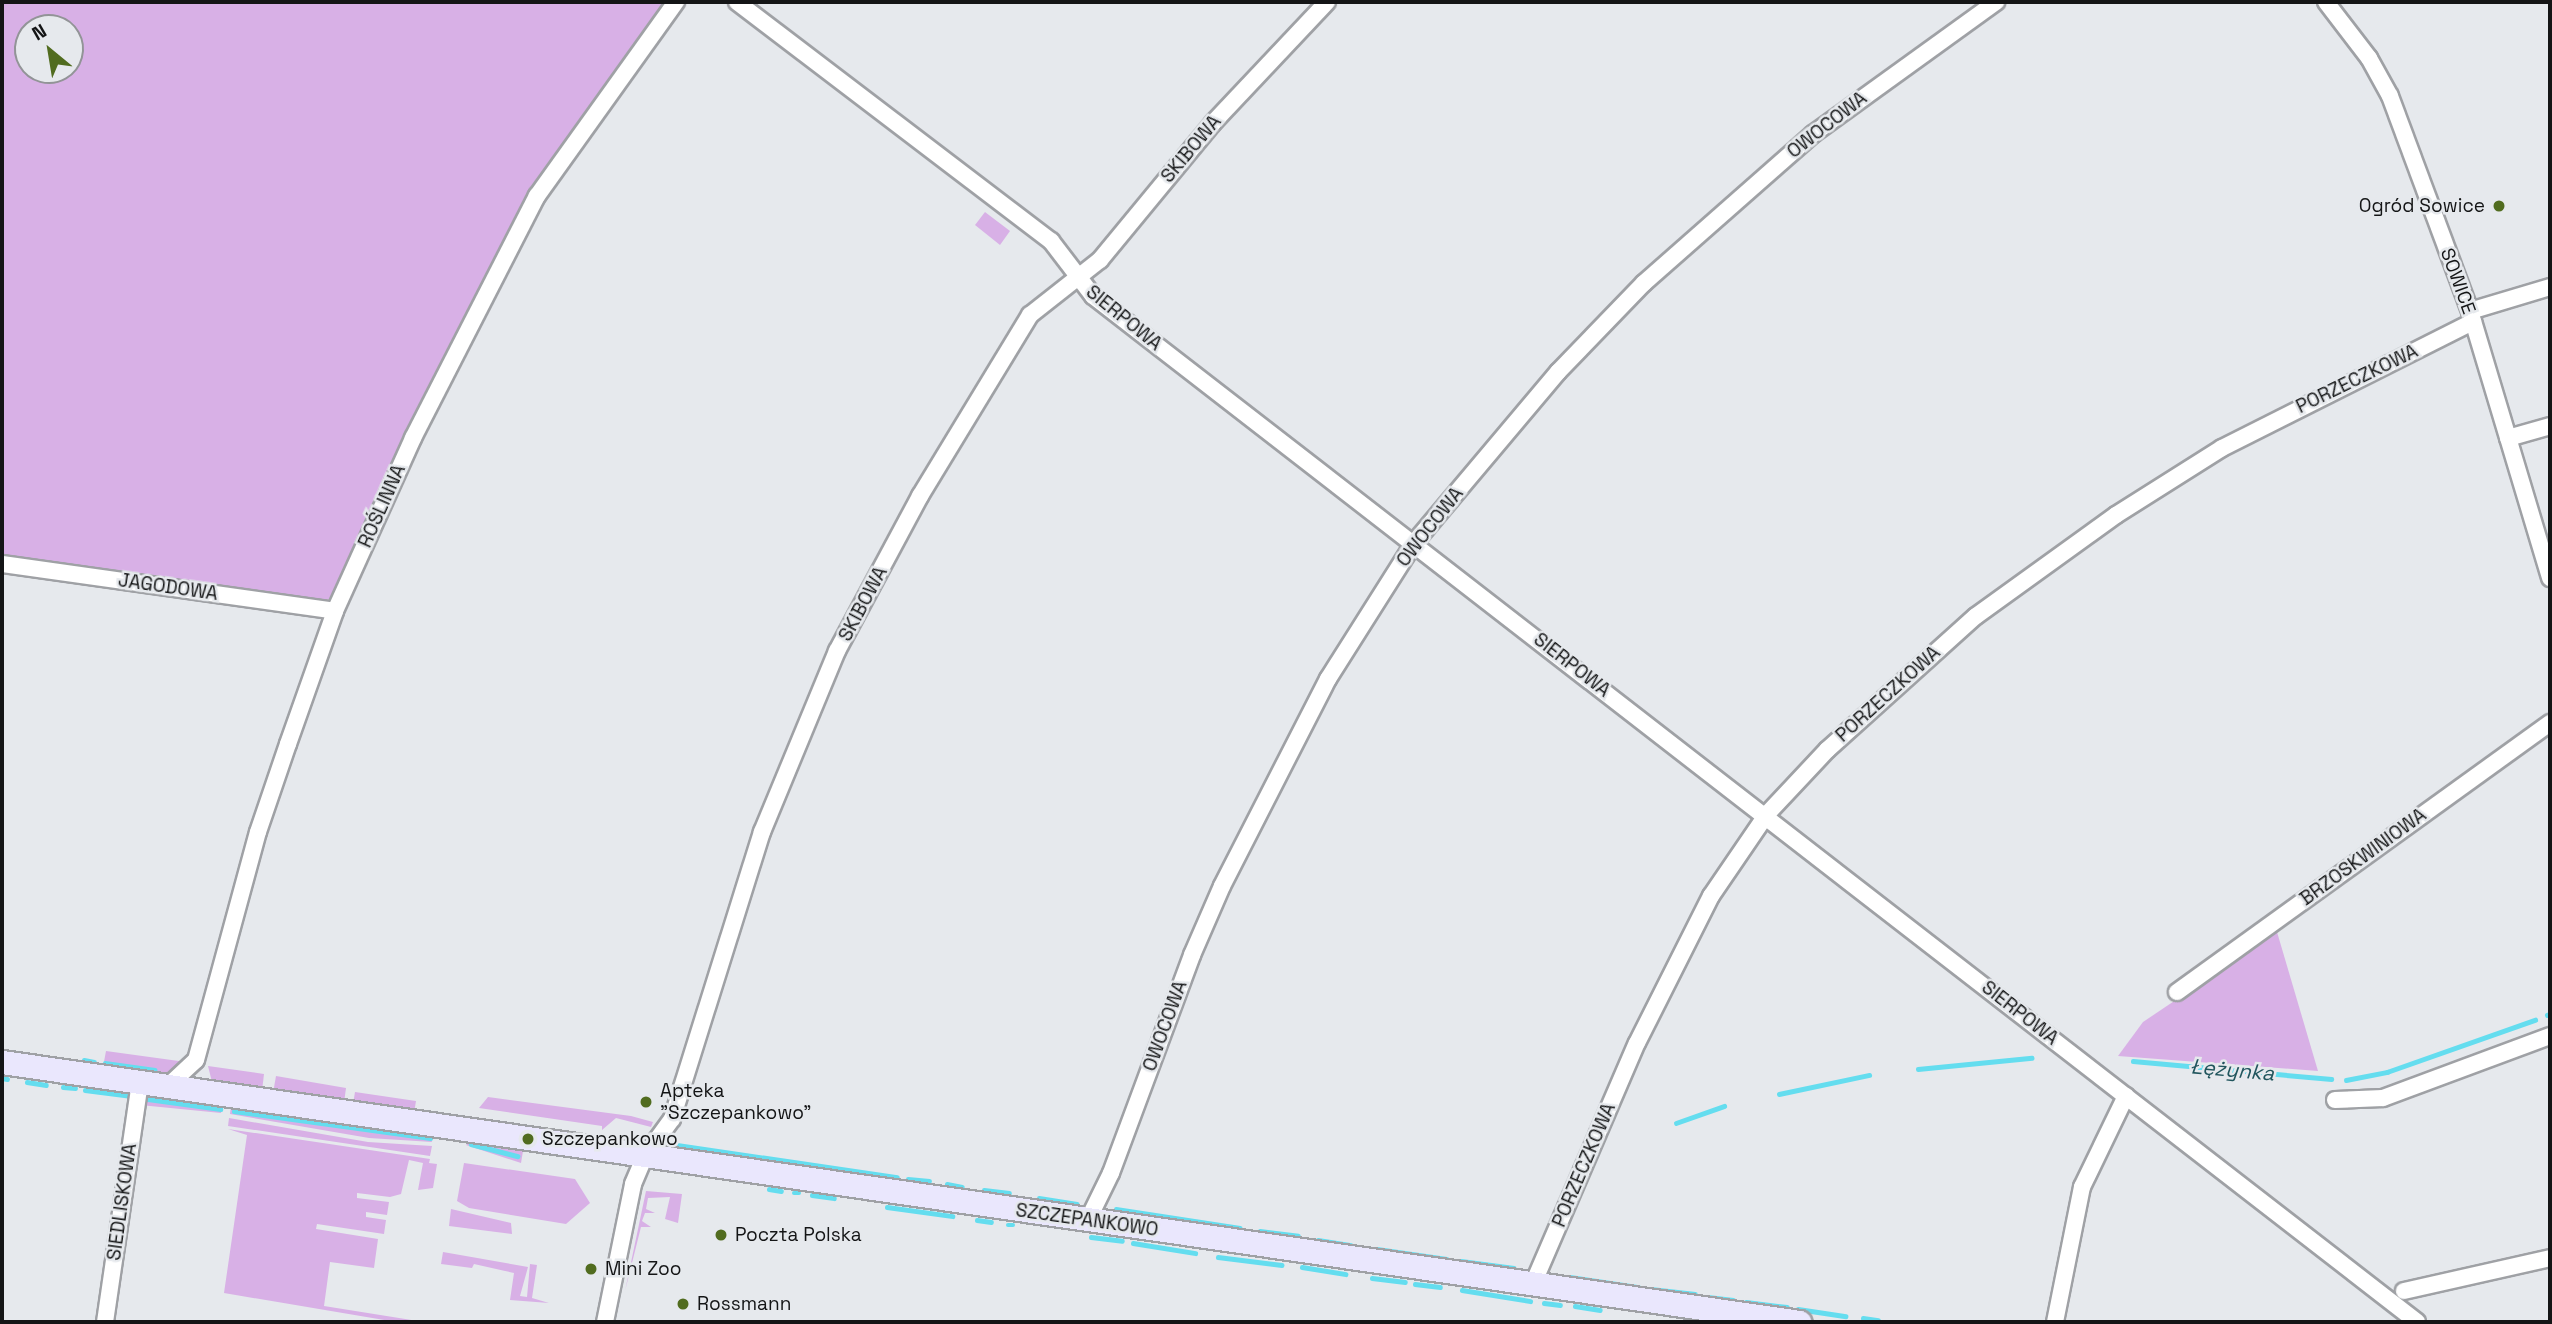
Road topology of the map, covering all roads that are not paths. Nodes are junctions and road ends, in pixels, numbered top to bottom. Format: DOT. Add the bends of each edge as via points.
graph roads {
  1 [pos="676,2"];
  2 [pos="737,2"];
  3 [pos="1327,2"];
  4 [pos="1996,2"];
  5 [pos="2326,2"];
  6 [pos="1078,278"];
  7 [pos="2550,287"];
  8 [pos="2471,317"];
  9 [pos="2550,426"];
  10 [pos="2508,439"];
  11 [pos="1414,543"];
  12 [pos="2545,546"];
  13 [pos="2,564"];
  14 [pos="2550,578"];
  15 [pos="335,611"];
  16 [pos="2550,723"];
  17 [pos="1767,814"];
  18 [pos="2177,992"];
  19 [pos="2550,1036"];
  20 [pos="196,1060"];
  21 [pos="2,1062"];
  22 [pos="140,1082"];
  23 [pos="168,1086"];
  24 [pos="202,1091"];
  25 [pos="2126,1096"];
  26 [pos="2336,1100"];
  27 [pos="645,1156"];
  28 [pos="1088,1220"];
  29 [pos="2550,1258"];
  30 [pos="1533,1284"];
  31 [pos="2404,1291"];
  32 [pos="105,1322"];
  33 [pos="605,1322"];
  34 [pos="1799,1322"];
  35 [pos="2055,1322"];
  36 [pos="2417,1322"];
  1 -- 15 [label="street, ROŚLINNA" via="571,143 510,245 412,438"];
  2 -- 6 [label="street, SIERPOWA" via="1051,241 1073,265"];
  3 -- 6 [label="street, SKIBOWA" via="1213,122 1100,260"];
  4 -- 11 [label="street, OWOCOWA" via="1813,134 1675,255 1558,372"];
  5 -- 8 [label="street, SOWICE" via="2381,77"];
  6 -- 11 [label="street, SIERPOWA" via="1093,296"];
  6 -- 27 [label="street, SKIBOWA" via="1043,301 1021,327 920,496 837,651 762,832 672,1119"];
  7 -- 8 [label="street, PORZECZKOWA"];
  8 -- 10 [label="street, SOWICE"];
  8 -- 17 [label="street, PORZECZKOWA" via="2222,448 2025,577 1881,698"];
  9 -- 10 [label="street"];
  10 -- 12 [label="street, SOWICE"];
  11 -- 17 [label="street, SIERPOWA"];
  11 -- 28 [label="street, OWOCOWA" via="1328,680 1222,886 1111,1173"];
  12 -- 14 [label="street, SOWICE"];
  13 -- 15 [label="street, JAGODOWA"];
  15 -- 20 [label="street, ROŚLINNA" via="258,832"];
  16 -- 18 [label="street, BRZOSKWINIOWA"];
  17 -- 25 [label="street, SIERPOWA"];
  17 -- 30 [label="street, PORZECZKOWA" via="1717,887 1669,977"];
  19 -- 26 [label="street" via="2383,1098"];
  20 -- 23 [label="street"];
  20 -- 24 [label="street, ROŚLINNA"];
  21 -- 22 [label="street, SZCZEPANKOWO"];
  22 -- 23 [label="street, SZCZEPANKOWO"];
  22 -- 32 [label="street, SIEDLISKOWA"];
  23 -- 24 [label="street, SZCZEPANKOWO"];
  24 -- 27 [label="street, SZCZEPANKOWO"];
  25 -- 35 [label="street" via="2080,1194"];
  25 -- 36 [label="street, SIERPOWA"];
  27 -- 28 [label="street, SZCZEPANKOWO"];
  27 -- 33 [label="street, SKIBOWA" via="633,1184"];
  28 -- 30 [label="street, SZCZEPANKOWO"];
  29 -- 31 [label="street"];
  30 -- 34 [label="street, SZCZEPANKOWO"];
}
